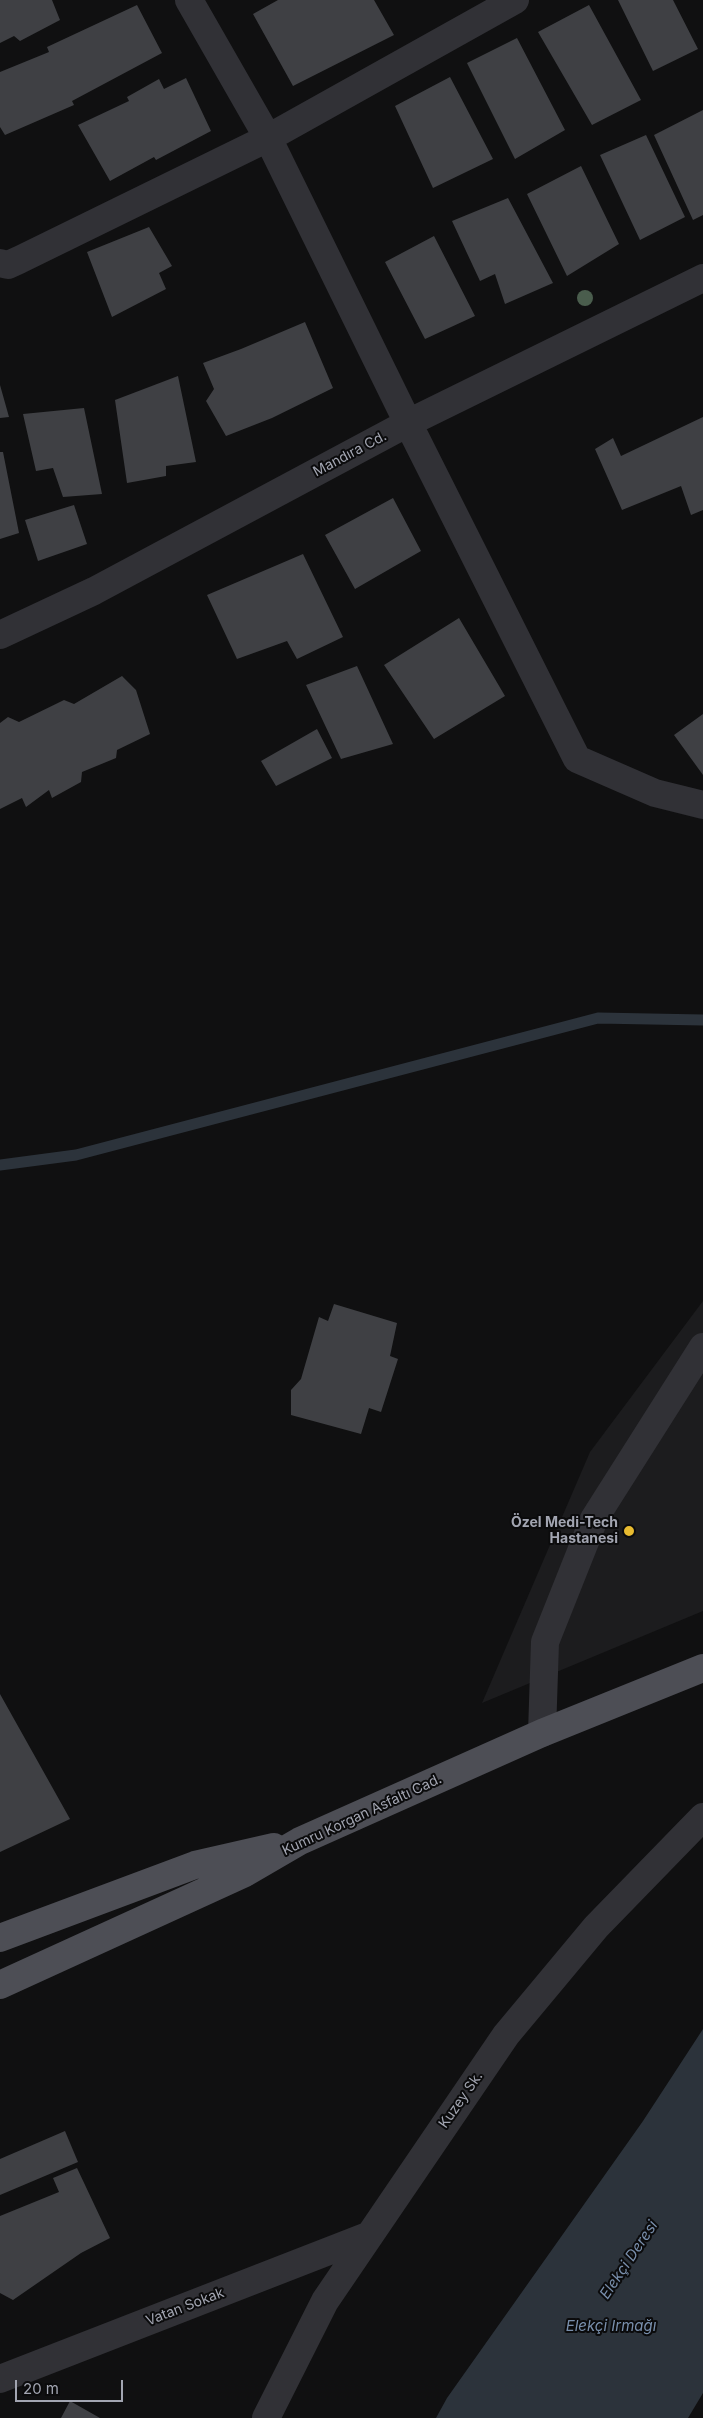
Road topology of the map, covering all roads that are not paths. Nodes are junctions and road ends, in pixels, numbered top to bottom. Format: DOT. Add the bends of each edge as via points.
graph roads {
  1 [pos="189,0"];
  2 [pos="515,0"];
  3 [pos="268,138"];
  4 [pos="0,264"];
  5 [pos="703,278"];
  6 [pos="408,423"];
  7 [pos="0,635"];
  8 [pos="703,805"];
  9 [pos="703,1347"];
  10 [pos="703,1668"];
  11 [pos="542,1734"];
  12 [pos="703,1817"];
  13 [pos="300,1841"];
  14 [pos="0,1938"];
  15 [pos="0,1985"];
  16 [pos="370,2235"];
  17 [pos="0,2379"];
  18 [pos="266,2418"];
  1 -- 3 [label="street"];
  2 -- 3 [label="street"];
  3 -- 4 [label="street" via="19,260 8,265"];
  3 -- 6 [label="street"];
  5 -- 6 [label="street, Mandıra Cd."];
  6 -- 7 [label="street, Mandıra Cd." via="94,591"];
  6 -- 8 [label="street" via="577,759 654,793"];
  9 -- 11 [label="street" via="594,1519 545,1642"];
  10 -- 11 [label="main road, Kumru Korgan Asfaltı Cad."];
  11 -- 13 [label="main road, Kumru Korgan Asfaltı Cad."];
  12 -- 16 [label="street, Kuzey Sk." via="596,1927 506,2035"];
  13 -- 14 [label="main road" via="195,1864"];
  13 -- 15 [label="main road, Kumru Korgan Asfaltı Cad." via="245,1874"];
  16 -- 17 [label="street, Vatan Sokak"];
  16 -- 18 [label="street, Kuzey Sk." via="325,2301"];
}
